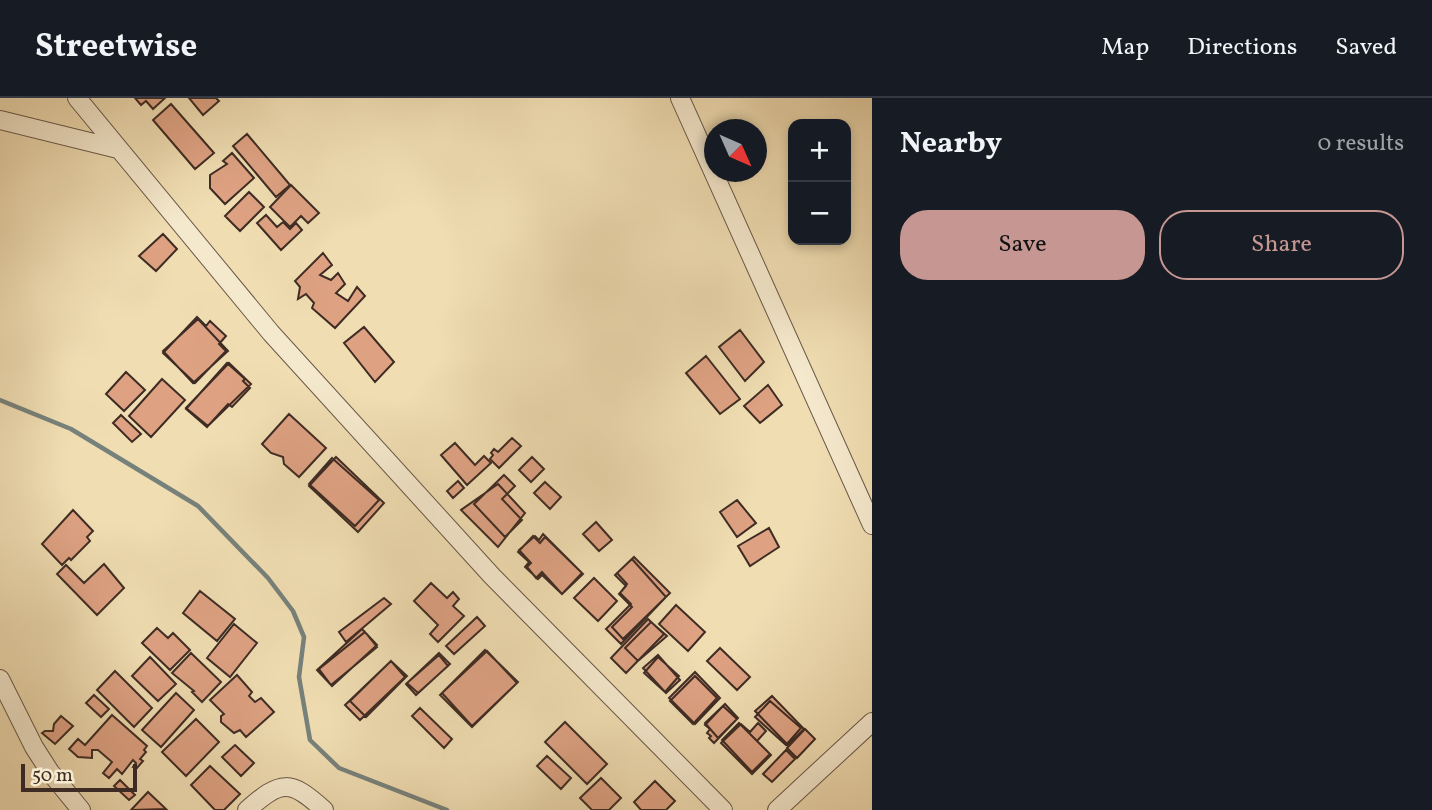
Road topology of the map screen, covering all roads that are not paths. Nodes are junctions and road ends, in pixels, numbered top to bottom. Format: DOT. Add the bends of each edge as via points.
graph roads {
  1 [pos="77,98"];
  2 [pos="680,98"];
  3 [pos="0,120"];
  4 [pos="118,149"];
  5 [pos="872,525"];
  6 [pos="0,679"];
  7 [pos="872,722"];
  8 [pos="81,810"];
  9 [pos="247,810"];
  10 [pos="324,810"];
  11 [pos="723,810"];
  12 [pos="777,810"];
  1 -- 4 [label="street"];
  2 -- 5 [label="street"];
  3 -- 4 [label="street"];
  4 -- 11 [label="street" via="271,333 492,576"];
  6 -- 8 [label="street" via="34,747"];
  7 -- 12 [label="street"];
  9 -- 10 [label="street" via="268,792 285,787 303,791"];
}
